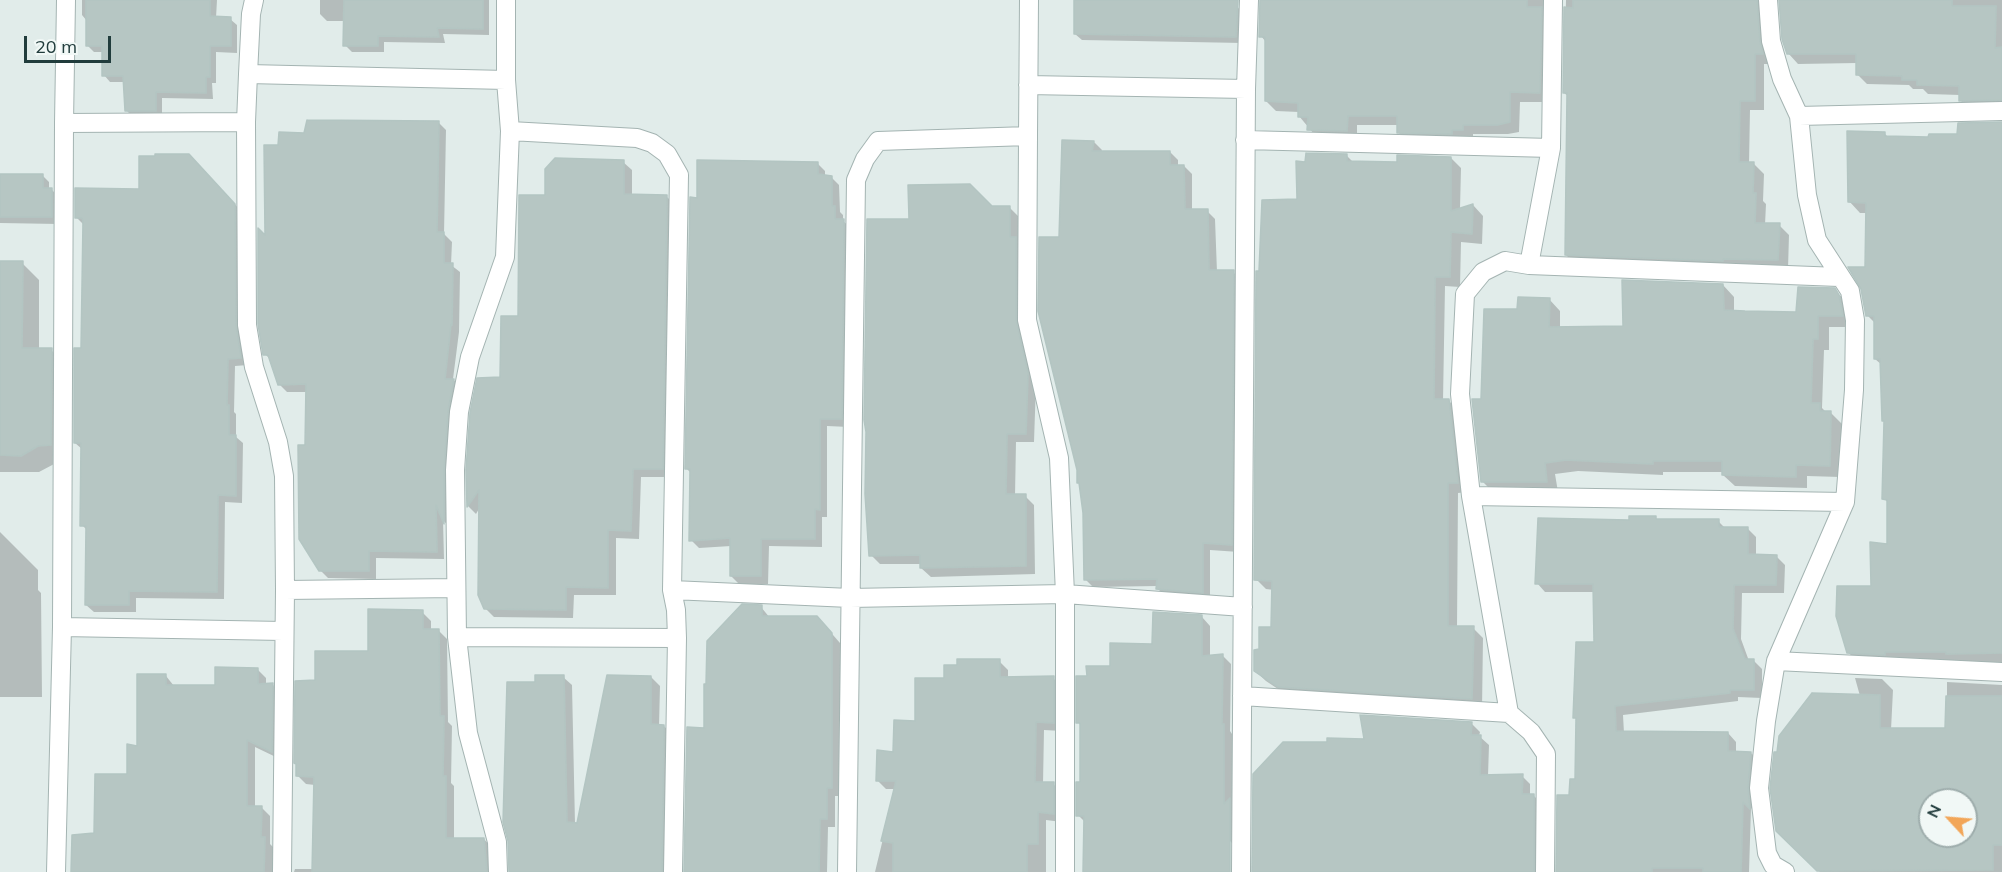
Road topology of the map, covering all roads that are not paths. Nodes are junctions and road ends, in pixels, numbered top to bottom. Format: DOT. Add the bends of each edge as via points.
graph roads {
  1 [pos="66,0"];
  2 [pos="254,0"];
  3 [pos="507,0"];
  4 [pos="1029,0"];
  5 [pos="1249,0"];
  6 [pos="1553,0"];
  7 [pos="1768,0"];
  8 [pos="248,74"];
  9 [pos="506,80"];
  10 [pos="1028,85"];
  11 [pos="1246,89"];
  12 [pos="2002,111"];
  13 [pos="1799,116"];
  14 [pos="246,122"];
  15 [pos="64,123"];
  16 [pos="510,131"];
  17 [pos="1028,136"];
  18 [pos="1245,140"];
  19 [pos="1551,148"];
  20 [pos="1529,265"];
  21 [pos="1839,277"];
  22 [pos="1471,496"];
  23 [pos="1845,502"];
  24 [pos="456,588"];
  25 [pos="285,590"];
  26 [pos="672,591"];
  27 [pos="1065,594"];
  28 [pos="850,598"];
  29 [pos="1243,606"];
  30 [pos="62,627"];
  31 [pos="283,631"];
  32 [pos="457,637"];
  33 [pos="677,638"];
  34 [pos="1776,661"];
  35 [pos="2002,672"];
  36 [pos="1242,696"];
  37 [pos="1509,713"];
  38 [pos="56,872"];
  39 [pos="282,872"];
  40 [pos="498,872"];
  41 [pos="673,872"];
  42 [pos="848,872"];
  43 [pos="1065,872"];
  44 [pos="1241,872"];
  45 [pos="1545,872"];
  46 [pos="1785,872"];
  1 -- 15 [label="street"];
  2 -- 8 [label="street"];
  3 -- 9 [label="street"];
  4 -- 10 [label="street"];
  5 -- 11 [label="street"];
  6 -- 19 [label="street"];
  7 -- 13 [label="street" via="1771,41"];
  8 -- 9 [label="street"];
  8 -- 14 [label="street"];
  9 -- 16 [label="street"];
  10 -- 11 [label="street"];
  10 -- 17 [label="street"];
  11 -- 18 [label="street"];
  12 -- 13 [label="street"];
  13 -- 21 [label="street" via="1807,195 1817,240"];
  14 -- 15 [label="street"];
  14 -- 25 [label="street" via="247,325 254,367 278,442 284,476"];
  15 -- 30 [label="street"];
  16 -- 24 [label="street" via="506,257 470,357 459,412"];
  16 -- 26 [label="street" via="637,138 667,154 679,176"];
  17 -- 27 [label="street" via="1027,320 1059,458"];
  17 -- 28 [label="street" via="878,141 856,180"];
  18 -- 19 [label="street"];
  18 -- 29 [label="street"];
  19 -- 20 [label="street"];
  20 -- 21 [label="street"];
  20 -- 22 [label="street" via="1505,261 1483,272 1465,294 1460,394"];
  21 -- 23 [label="street" via="1850,291 1855,320"];
  22 -- 23 [label="street"];
  22 -- 37 [label="street"];
  23 -- 34 [label="street"];
  24 -- 25 [label="street"];
  24 -- 32 [label="street"];
  25 -- 31 [label="street"];
  26 -- 28 [label="street"];
  26 -- 33 [label="street"];
  27 -- 28 [label="street"];
  27 -- 29 [label="street"];
  27 -- 43 [label="street"];
  28 -- 42 [label="street"];
  29 -- 36 [label="street"];
  30 -- 31 [label="street"];
  30 -- 38 [label="street"];
  31 -- 39 [label="street"];
  32 -- 33 [label="street"];
  32 -- 40 [label="street" via="468,733 497,842"];
  33 -- 41 [label="street"];
  34 -- 35 [label="street"];
  34 -- 46 [label="street" via="1759,788 1767,853 1773,865"];
  36 -- 37 [label="street"];
  36 -- 44 [label="street"];
  37 -- 45 [label="street" via="1531,732 1546,753"];
}
